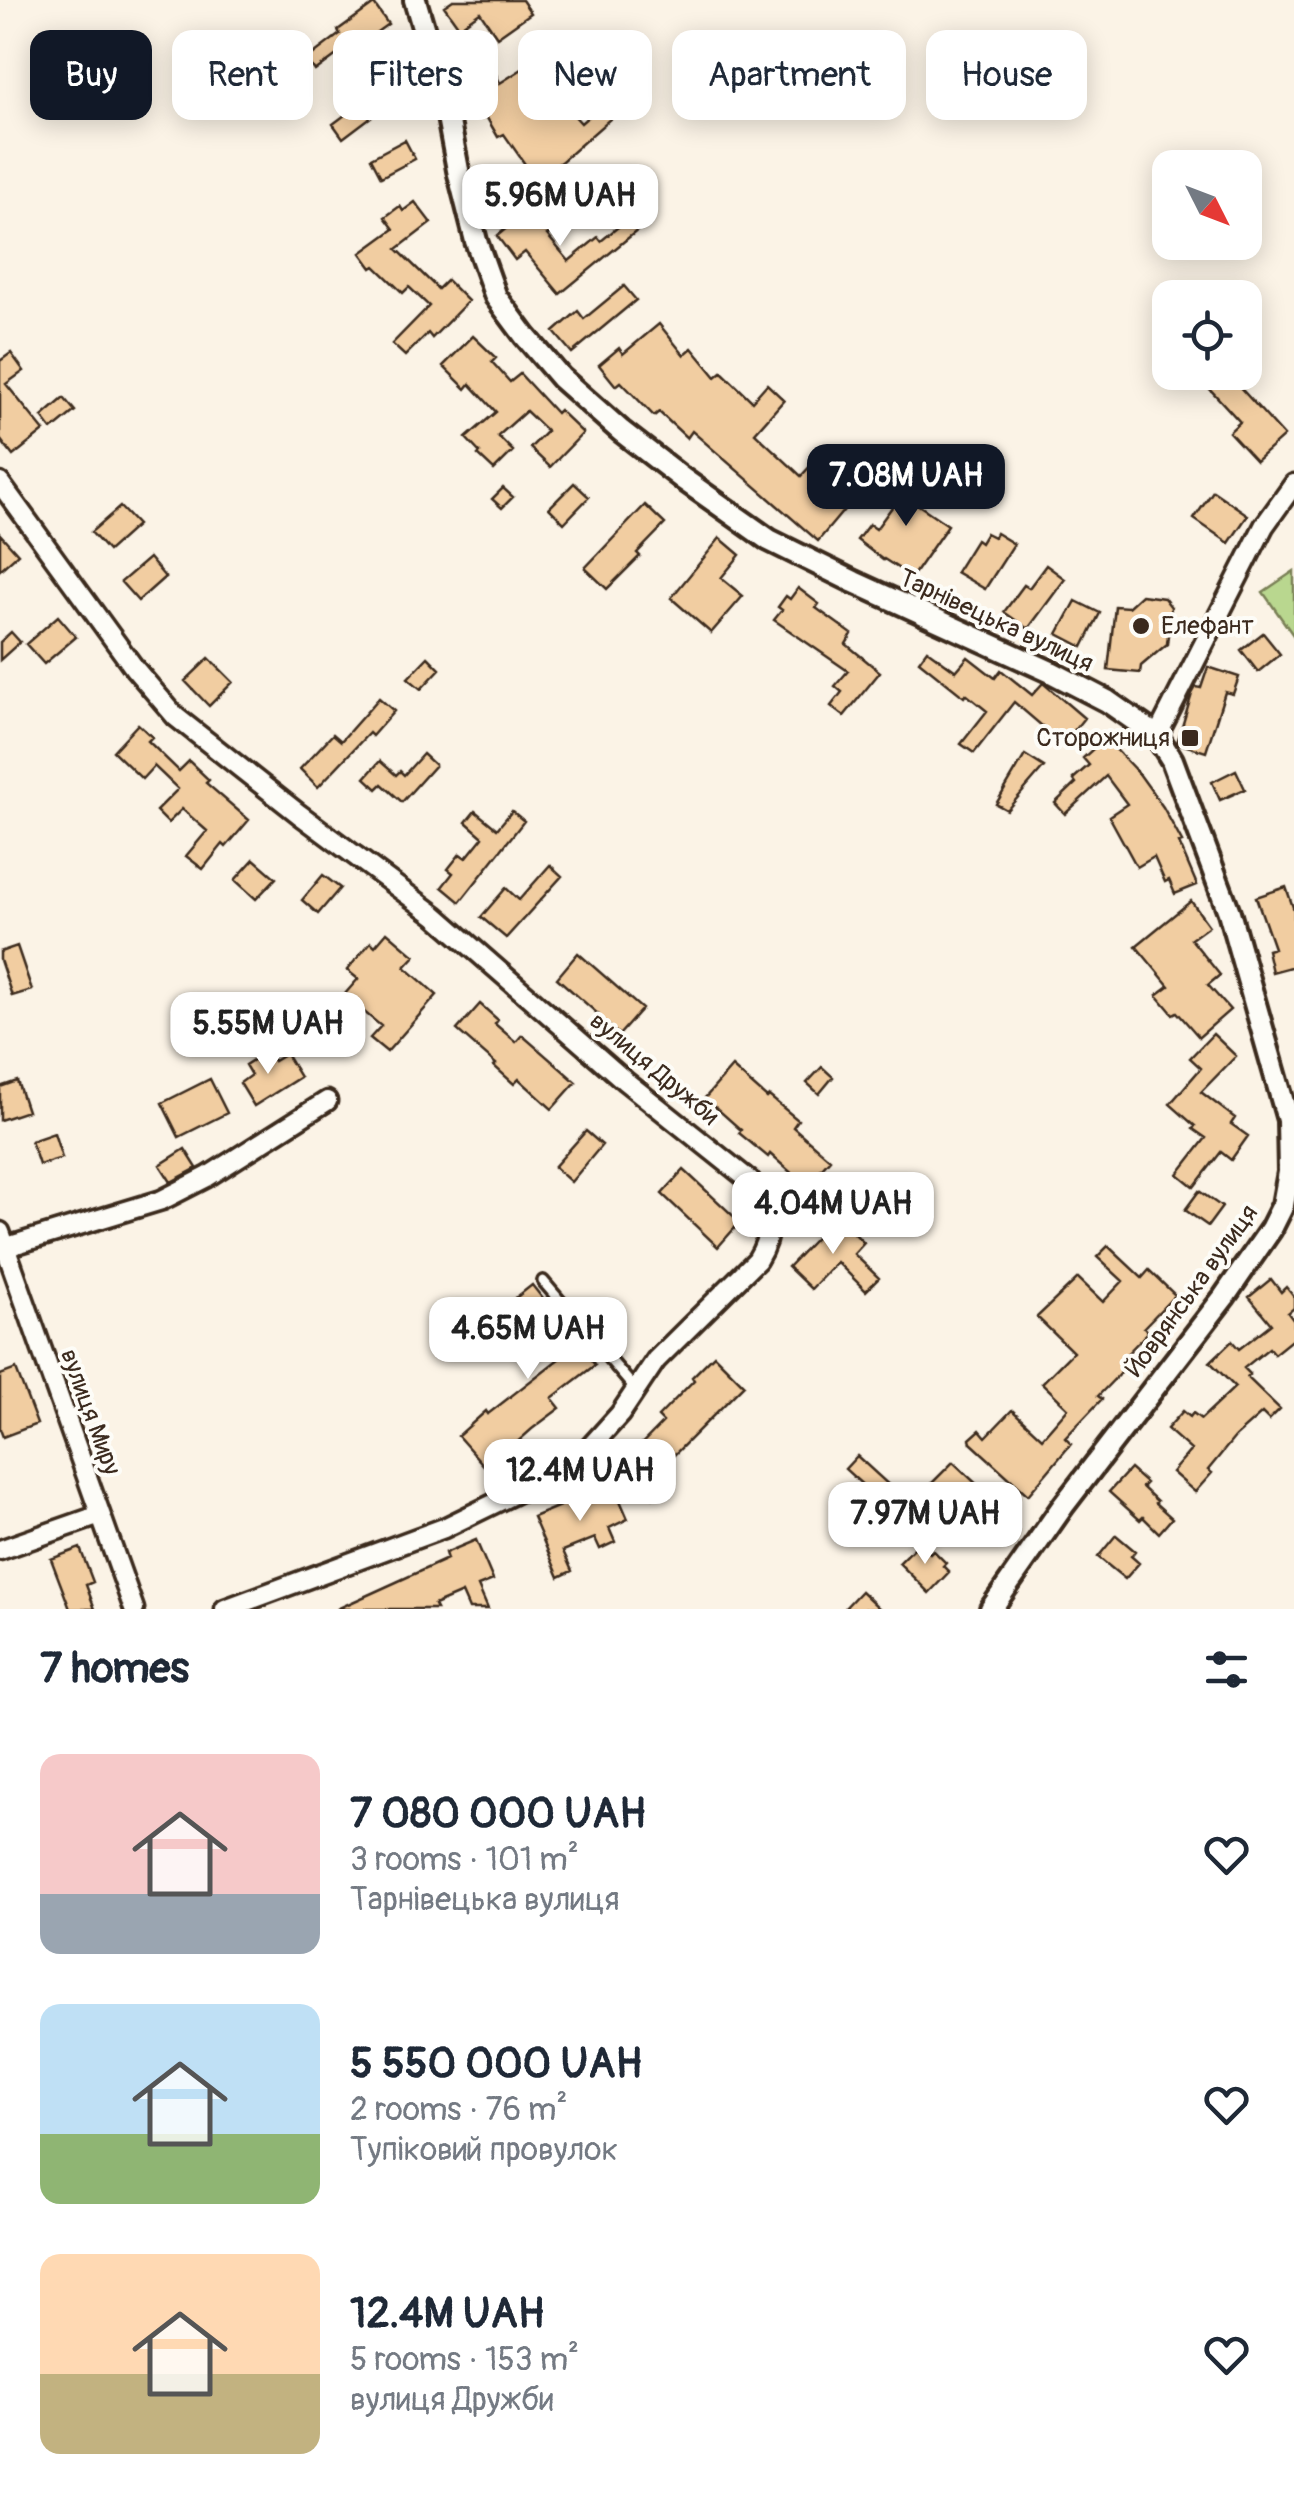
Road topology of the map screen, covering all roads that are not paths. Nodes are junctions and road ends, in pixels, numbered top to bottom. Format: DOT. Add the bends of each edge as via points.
graph roads {
  1 [pos="415,0"];
  2 [pos="0,483"];
  3 [pos="1294,484"];
  4 [pos="1157,736"];
  5 [pos="327,1101"];
  6 [pos="2,1244"];
  7 [pos="543,1281"];
  8 [pos="635,1389"];
  9 [pos="100,1515"];
  10 [pos="0,1550"];
  11 [pos="134,1609"];
  12 [pos="225,1609"];
  13 [pos="991,1609"];
  1 -- 4 [label="street, Тарнівецька вулиця" via="496,297 561,378 636,443 769,540 1050,672"];
  2 -- 8 [label="street, вулиця Дружби" via="176,717 435,915 764,1198 768,1242 757,1260"];
  3 -- 4 [label="street" via="1264,526"];
  4 -- 13 [label="street, Йоврянська вулиця" via="1229,912 1285,1105 1289,1172 1283,1205 1224,1297"];
  5 -- 6 [label="street" via="162,1200"];
  6 -- 9 [label="street, вулиця Миру"];
  7 -- 8 [label="lane"];
  8 -- 12 [label="street, вулиця Дружби" via="581,1457 528,1487 444,1528"];
  9 -- 10 [label="street"];
  9 -- 11 [label="street, вулиця Миру"];
}
